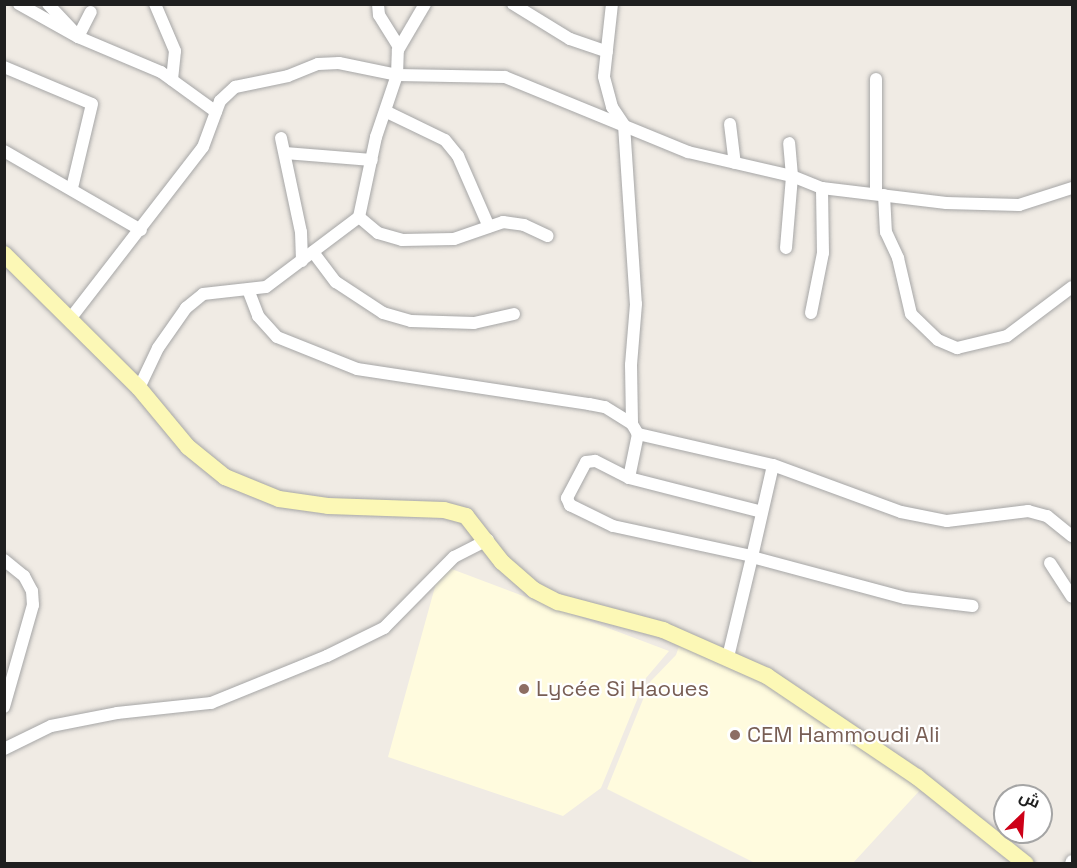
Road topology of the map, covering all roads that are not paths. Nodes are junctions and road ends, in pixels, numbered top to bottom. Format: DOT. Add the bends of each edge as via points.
graph roads {
  1 [pos="19,4"];
  2 [pos="48,4"];
  3 [pos="155,4"];
  4 [pos="378,4"];
  5 [pos="425,4"];
  6 [pos="513,4"];
  7 [pos="612,4"];
  8 [pos="91,12"];
  9 [pos="78,37"];
  10 [pos="399,47"];
  11 [pos="608,52"];
  12 [pos="4,67"];
  13 [pos="397,75"];
  14 [pos="876,79"];
  15 [pos="172,80"];
  16 [pos="216,111"];
  17 [pos="387,112"];
  18 [pos="730,124"];
  19 [pos="624,125"];
  20 [pos="281,138"];
  21 [pos="789,143"];
  22 [pos="4,152"];
  23 [pos="285,153"];
  24 [pos="372,160"];
  25 [pos="735,163"];
  26 [pos="792,176"];
  27 [pos="72,188"];
  28 [pos="822,188"];
  29 [pos="1072,188"];
  30 [pos="880,195"];
  31 [pos="359,217"];
  32 [pos="489,227"];
  33 [pos="141,230"];
  34 [pos="548,236"];
  35 [pos="786,248"];
  36 [pos="313,252"];
  37 [pos="4,254"];
  38 [pos="302,261"];
  39 [pos="1072,287"];
  40 [pos="249,292"];
  41 [pos="811,313"];
  42 [pos="514,314"];
  43 [pos="70,319"];
  44 [pos="139,388"];
  45 [pos="635,429"];
  46 [pos="773,465"];
  47 [pos="628,478"];
  48 [pos="762,512"];
  49 [pos="1072,536"];
  50 [pos="488,540"];
  51 [pos="752,557"];
  52 [pos="4,560"];
  53 [pos="1050,563"];
  54 [pos="1072,597"];
  55 [pos="973,606"];
  56 [pos="728,657"];
  57 [pos="4,708"];
  58 [pos="4,749"];
  59 [pos="1025,863"];
  1 -- 9 [label="street"];
  2 -- 9 [label="street"];
  3 -- 15 [label="street" via="175,51"];
  4 -- 10 [label="street" via="380,15"];
  5 -- 10 [label="street"];
  6 -- 11 [label="street" via="570,39"];
  7 -- 11 [label="street"];
  8 -- 9 [label="street"];
  9 -- 15 [label="street"];
  10 -- 13 [label="street"];
  11 -- 19 [label="street" via="604,77 612,107"];
  12 -- 27 [label="street" via="92,104"];
  13 -- 16 [label="street" via="339,63 318,64 288,76 235,87 220,101"];
  13 -- 17 [label="street"];
  13 -- 19 [label="street" via="505,77"];
  14 -- 30 [label="street"];
  15 -- 16 [label="street"];
  16 -- 33 [label="street" via="203,147"];
  17 -- 24 [label="street"];
  17 -- 32 [label="street" via="445,141 458,156"];
  18 -- 25 [label="street"];
  19 -- 25 [label="street" via="688,152"];
  19 -- 45 [label="street" via="636,304 631,365"];
  20 -- 23 [label="street"];
  21 -- 26 [label="street"];
  22 -- 27 [label="street"];
  23 -- 24 [label="street"];
  23 -- 38 [label="street" via="301,232"];
  24 -- 31 [label="street"];
  25 -- 26 [label="street"];
  26 -- 28 [label="street"];
  26 -- 35 [label="street"];
  27 -- 33 [label="street"];
  28 -- 30 [label="street"];
  28 -- 41 [label="street" via="823,254"];
  29 -- 30 [label="street" via="1019,205 946,203"];
  30 -- 39 [label="street" via="886,232 898,258 911,314 938,340 957,348 1007,336"];
  31 -- 32 [label="street" via="378,233 402,240 454,239"];
  31 -- 36 [label="street"];
  32 -- 34 [label="street" via="503,222 524,225"];
  33 -- 43 [label="street"];
  36 -- 38 [label="street"];
  36 -- 42 [label="street" via="336,282 383,314 411,321 474,323"];
  37 -- 43 [label="main road"];
  38 -- 40 [label="street" via="266,287"];
  40 -- 44 [label="street" via="203,294 186,308 158,348"];
  40 -- 45 [label="street" via="258,316 277,337 357,369 605,407"];
  43 -- 44 [label="main road"];
  44 -- 50 [label="main road" via="188,447 225,477 256,493 328,506 444,510 466,516"];
  45 -- 46 [label="street"];
  45 -- 47 [label="street"];
  46 -- 48 [label="street"];
  46 -- 49 [label="street" via="901,512 947,521 1028,511 1047,516"];
  47 -- 48 [label="street"];
  47 -- 51 [label="street" via="595,461 586,462 567,502 613,526"];
  48 -- 51 [label="street"];
  50 -- 56 [label="main road" via="519,579 558,602 663,630"];
  50 -- 58 [label="street" via="454,557 384,628 317,660 211,703 117,712 51,726"];
  51 -- 55 [label="street" via="905,598"];
  51 -- 56 [label="street"];
  52 -- 57 [label="street" via="24,576 32,591 33,605"];
  53 -- 54 [label="street"];
  56 -- 59 [label="main road" via="819,708 917,777"];
}
